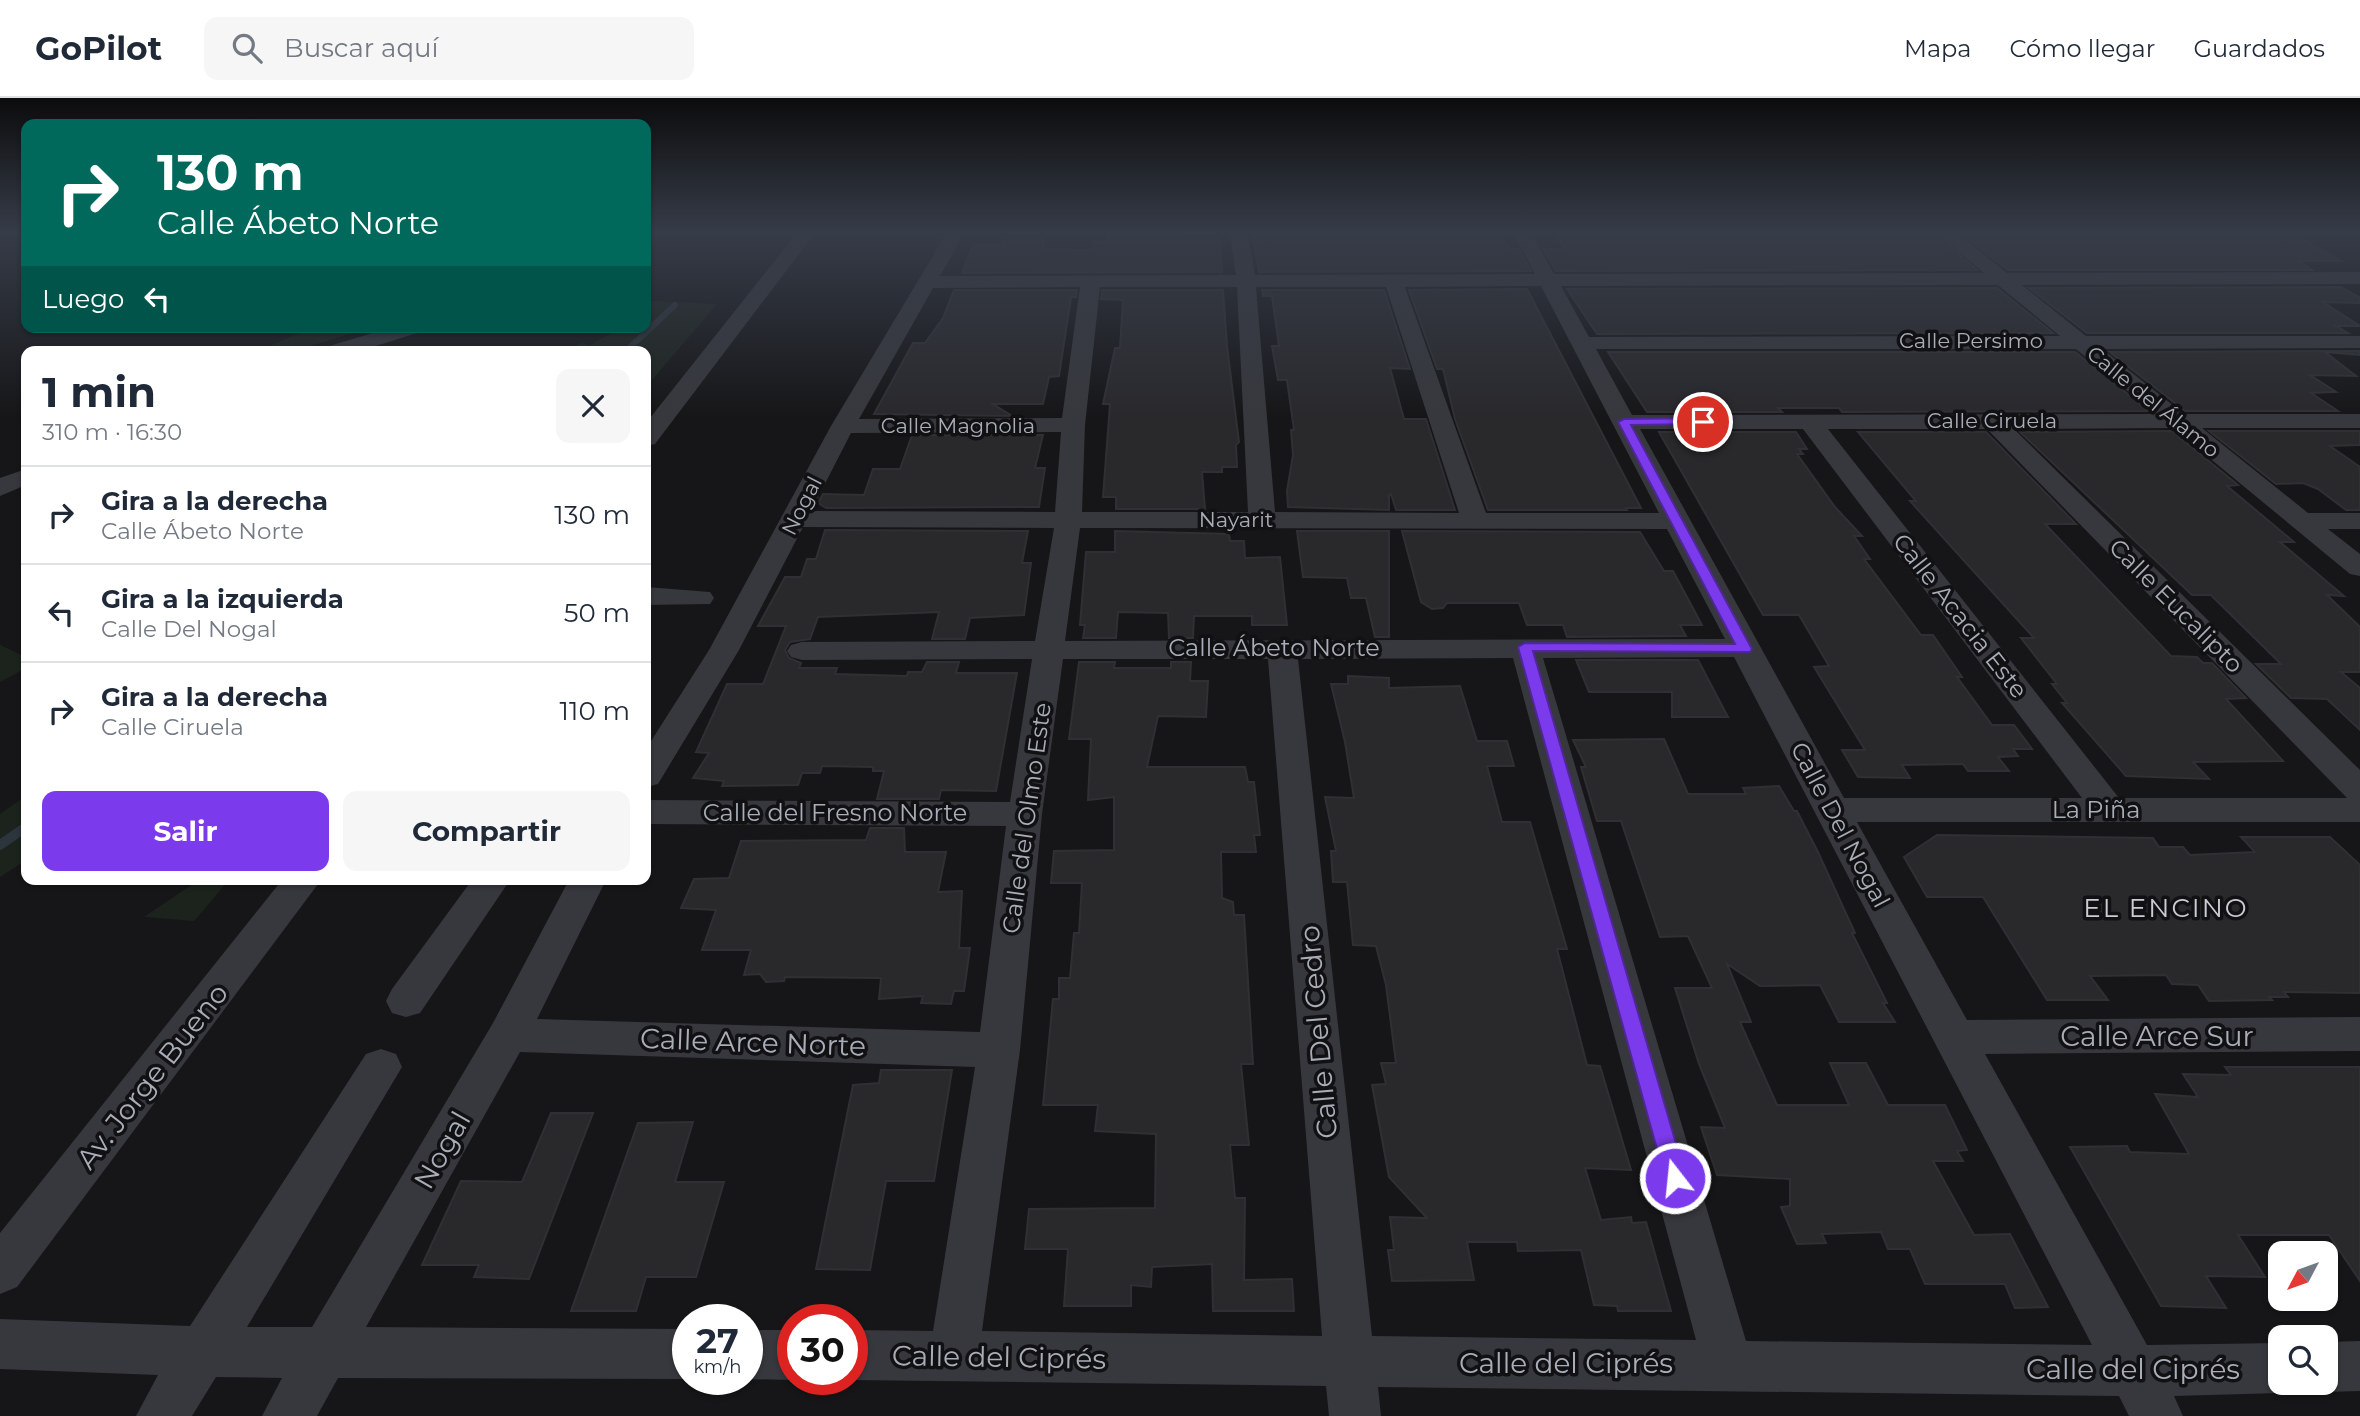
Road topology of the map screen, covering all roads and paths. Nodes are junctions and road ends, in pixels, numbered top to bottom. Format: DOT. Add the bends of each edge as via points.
graph roads {
  1 [pos="758,296"];
  2 [pos="919,296"];
  3 [pos="1089,296"];
  4 [pos="1247,296"];
  5 [pos="1399,296"];
  6 [pos="1555,296"];
  7 [pos="2021,296"];
  8 [pos="396,333"];
  9 [pos="2077,341"];
  10 [pos="2360,342"];
  11 [pos="1581,343"];
  12 [pos="354,346"];
  13 [pos="1993,421"];
  14 [pos="2178,421"];
  15 [pos="2360,421"];
  16 [pos="1624,422"];
  17 [pos="1810,422"];
  18 [pos="1073,425"];
  19 [pos="843,426"];
  20 [pos="651,433"];
  21 [pos="21,479"];
  22 [pos="0,488"];
  23 [pos="796,519"];
  24 [pos="1262,520"];
  25 [pos="1475,520"];
  26 [pos="1068,521"];
  27 [pos="1677,521"];
  28 [pos="2301,521"];
  29 [pos="2360,521"];
  30 [pos="2360,568"];
  31 [pos="651,596"];
  32 [pos="700,598"];
  33 [pos="1525,647"];
  34 [pos="1282,648"];
  35 [pos="1745,649"];
  36 [pos="1051,650"];
  37 [pos="802,652"];
  38 [pos="651,768"];
  39 [pos="2360,790"];
  40 [pos="1832,810"];
  41 [pos="2110,810"];
  42 [pos="2360,810"];
  43 [pos="651,812"];
  44 [pos="1025,814"];
  45 [pos="299,885"];
  46 [pos="488,885"];
  47 [pos="585,885"];
  48 [pos="406,1001"];
  49 [pos="2360,1034"];
  50 [pos="508,1035"];
  51 [pos="1954,1037"];
  52 [pos="999,1050"];
  53 [pos="382,1067"];
  54 [pos="0,1271"];
  55 [pos="0,1344"];
  56 [pos="203,1352"];
  57 [pos="326,1353"];
  58 [pos="672,1354"];
  59 [pos="868,1355"];
  60 [pos="954,1355"];
  61 [pos="1349,1362"];
  62 [pos="1728,1364"];
  63 [pos="2360,1366"];
  64 [pos="2338,1367"];
  65 [pos="2268,1368"];
  66 [pos="2133,1371"];
  67 [pos="162,1416"];
  68 [pos="288,1416"];
  69 [pos="1355,1416"];
  70 [pos="2157,1416"];
  1 -- 20 [label="street"];
  2 -- 19 [label="street, Nogal"];
  3 -- 18 [label="street, Calle del Olmo Este"];
  4 -- 24 [label="street"];
  5 -- 25 [label="street"];
  6 -- 11 [label="street, Calle Del Nogal"];
  7 -- 9 [label="street, Calle del Álamo"];
  8 -- 12 [label="street"];
  9 -- 10 [label="street, Calle Persimo"];
  9 -- 11 [label="street, Calle Persimo"];
  9 -- 14 [label="street, Calle del Álamo"];
  11 -- 16 [label="street, Calle Del Nogal"];
  13 -- 14 [label="street, Calle Ciruela"];
  13 -- 17 [label="street, Calle Ciruela"];
  13 -- 39 [label="street, Calle Eucalipto"];
  14 -- 15 [label="street, Calle Ciruela"];
  14 -- 28 [label="street, Calle del Álamo"];
  16 -- 17 [label="street, Calle Ciruela"];
  16 -- 27 [label="street, Calle Del Nogal"];
  17 -- 41 [label="street, Calle Acacia Este"];
  18 -- 19 [label="street, Calle Magnolia"];
  18 -- 26 [label="street, Calle del Olmo Este"];
  19 -- 23 [label="street, Nogal"];
  21 -- 22 [label="street"];
  23 -- 26 [label="street, Nayarit"];
  23 -- 38 [label="street, Nogal" via="724,650"];
  24 -- 25 [label="street, Nayarit"];
  24 -- 26 [label="street, Nayarit"];
  25 -- 27 [label="street, Nayarit"];
  26 -- 36 [label="street, Calle del Olmo Este"];
  27 -- 35 [label="street, Calle Del Nogal"];
  28 -- 29 [label="street"];
  28 -- 30 [label="street, Calle del Álamo"];
  31 -- 32 [label="street"];
  33 -- 34 [label="street, Calle Ábeto Norte"];
  33 -- 35 [label="street, Calle Ábeto Norte"];
  33 -- 62 [label="street"];
  34 -- 36 [label="street, Calle Ábeto Norte"];
  34 -- 61 [label="street, Calle Del Cedro"];
  35 -- 40 [label="street, Calle Del Nogal"];
  36 -- 37 [label="street, Calle Ábeto Norte"];
  36 -- 44 [label="street, Calle del Olmo Este"];
  40 -- 41 [label="street, La Piña"];
  40 -- 51 [label="street, Calle Del Nogal"];
  41 -- 42 [label="street, La Piña"];
  43 -- 44 [label="street, Calle del Fresno Norte"];
  44 -- 52 [label="street, Calle del Olmo Este"];
  45 -- 54 [label="street, Av. Jorge Bueno"];
  46 -- 48 [label="street"];
  47 -- 50 [label="street, Nogal"];
  49 -- 51 [label="street, Calle Arce Sur"];
  50 -- 52 [label="street, Calle Arce Norte"];
  50 -- 57 [label="street, Nogal"];
  51 -- 66 [label="street, Calle Del Nogal"];
  52 -- 60 [label="street, Calle del Olmo Este"];
  53 -- 56 [label="street"];
  55 -- 56 [label="street"];
  56 -- 57 [label="street"];
  56 -- 67 [label="street"];
  57 -- 58 [label="street"];
  57 -- 68 [label="street, Nogal"];
  59 -- 60 [label="street, Calle del Ciprés"];
  60 -- 61 [label="street, Calle del Ciprés"];
  61 -- 62 [label="street, Calle del Ciprés"];
  61 -- 69 [label="street, Calle Del Cedro"];
  62 -- 66 [label="street, Calle del Ciprés"];
  63 -- 64 [label="street"];
  65 -- 66 [label="street, Calle del Ciprés"];
  66 -- 70 [label="street, Calle Del Nogal"];
}
